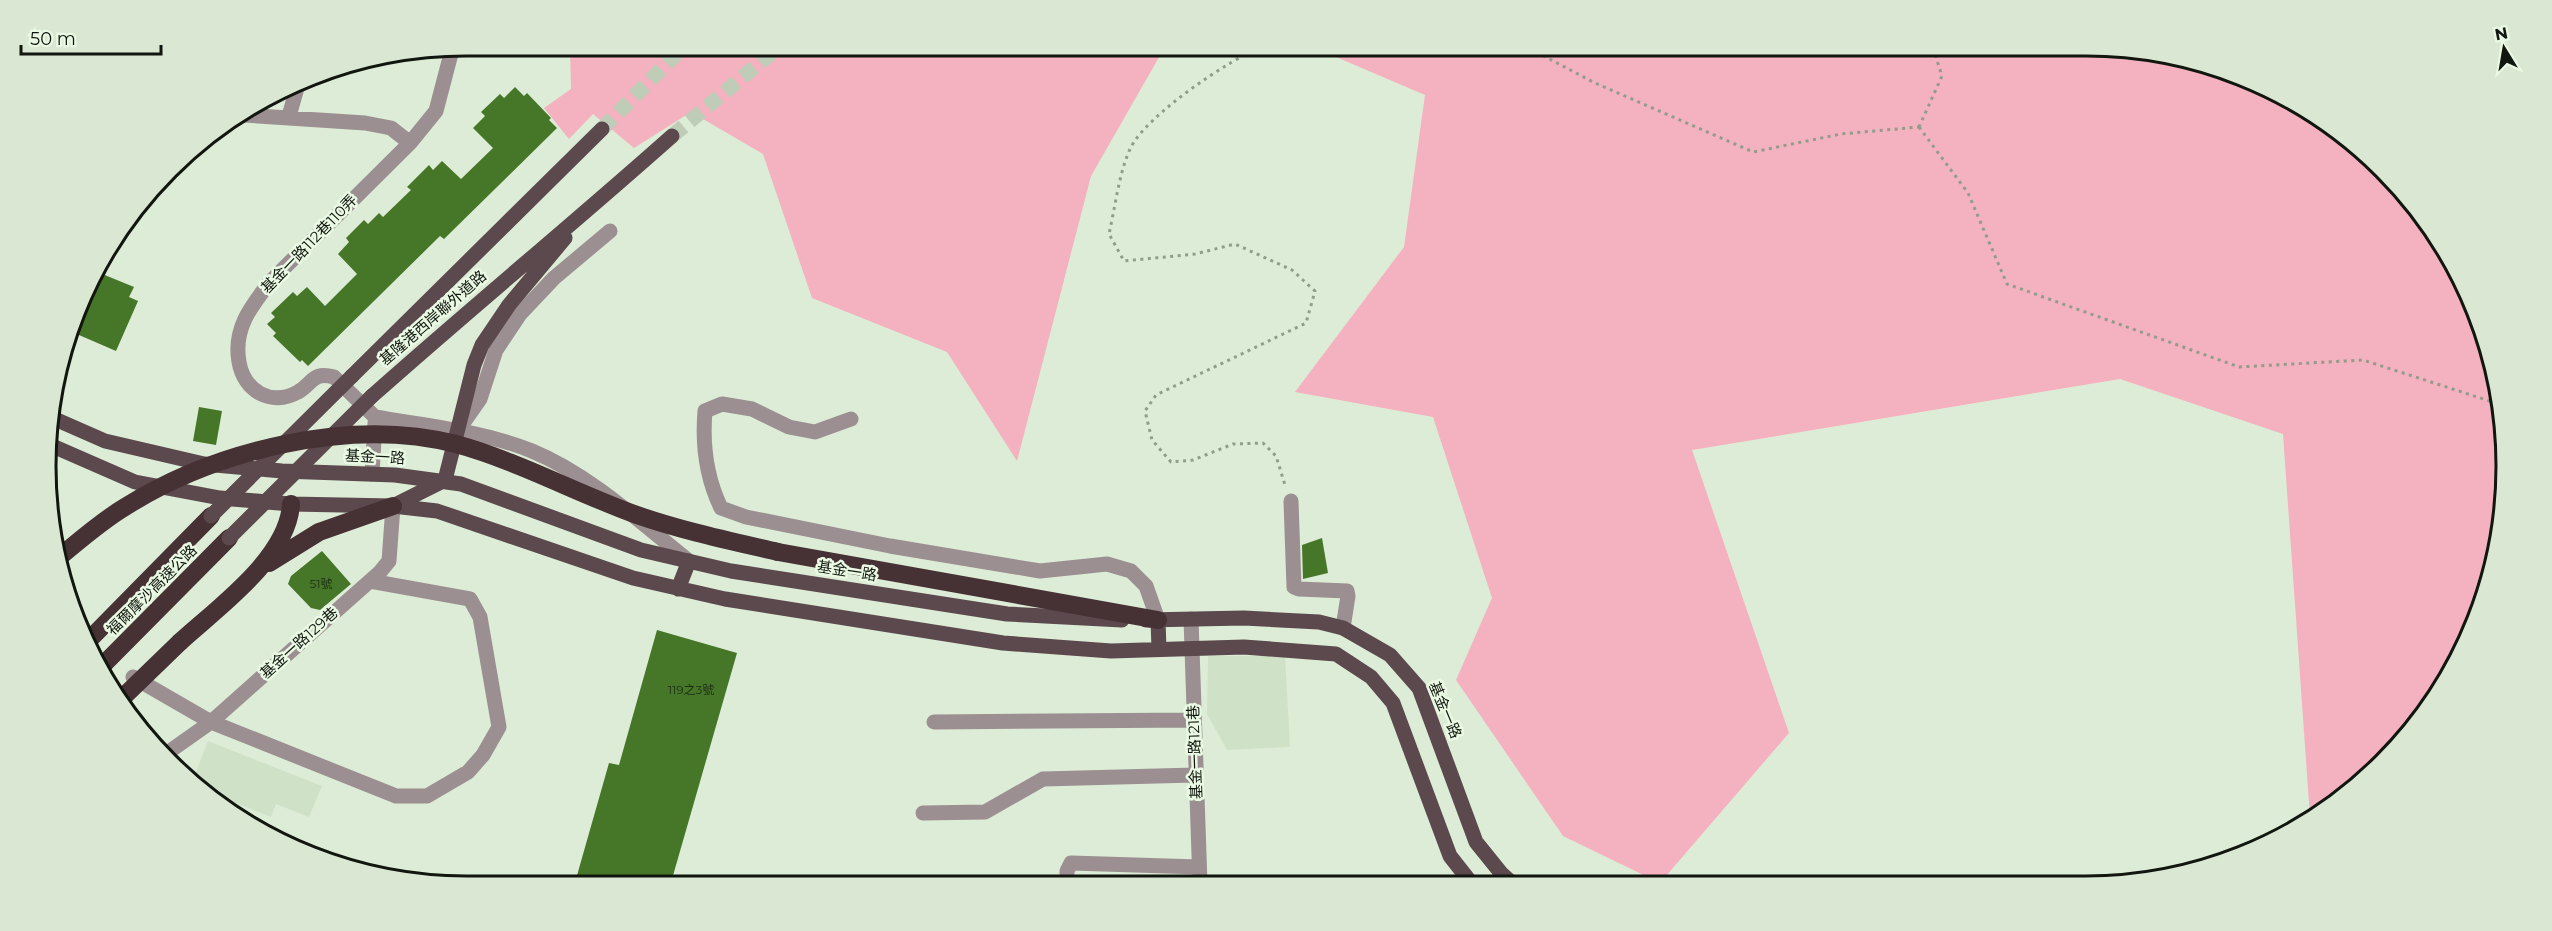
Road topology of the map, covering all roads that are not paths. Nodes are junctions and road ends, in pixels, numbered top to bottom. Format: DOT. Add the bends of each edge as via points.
graph roads {
  1 [pos="450,56"];
  2 [pos="296,93"];
  3 [pos="252,115"];
  4 [pos="289,116"];
  5 [pos="602,129"];
  6 [pos="672,136"];
  7 [pos="410,143"];
  8 [pos="591,208"];
  9 [pos="610,231"];
  10 [pos="375,417"];
  11 [pos="851,419"];
  12 [pos="58,420"];
  13 [pos="457,431"];
  14 [pos="56,447"];
  15 [pos="282,471"];
  16 [pos="372,474"];
  17 [pos="445,480"];
  18 [pos="1291,501"];
  19 [pos="291,504"];
  20 [pos="393,506"];
  21 [pos="211,516"];
  22 [pos="229,538"];
  23 [pos="65,553"];
  24 [pos="689,561"];
  25 [pos="251,576"];
  26 [pos="370,581"];
  27 [pos="678,589"];
  28 [pos="1158,620"];
  29 [pos="1191,620"];
  30 [pos="1343,628"];
  31 [pos="93,636"];
  32 [pos="1192,648"];
  33 [pos="1159,649"];
  34 [pos="106,662"];
  35 [pos="133,677"];
  36 [pos="126,694"];
  37 [pos="1194,720"];
  38 [pos="211,722"];
  39 [pos="934,722"];
  40 [pos="171,750"];
  41 [pos="1195,775"];
  42 [pos="923,813"];
  43 [pos="1199,867"];
  44 [pos="1067,876"];
  45 [pos="1200,876"];
  46 [pos="1466,876"];
  47 [pos="1504,876"];
  1 -- 7 [label="street, 基金一路112巷110弄" via="436,111"];
  2 -- 4 [label="street"];
  3 -- 4 [label="street"];
  4 -- 7 [label="street" via="391,128"];
  5 -- 21 [label="main road, 基隆港西岸聯外道路, bridge"];
  6 -- 8 [label="main road, 基隆港西岸聯外道路"];
  7 -- 10 [label="street, 基金一路112巷110弄" via="270,282 251,306 237,344 239,363 252,390 273,397 284,396 298,392 316,376 325,374 334,377"];
  8 -- 13 [label="main road" via="494,325 474,364"];
  8 -- 22 [label="main road, 基隆港西岸聯外道路, bridge" via="372,396"];
  9 -- 13 [label="street" via="554,278 520,314 496,350 480,399"];
  10 -- 13 [label="street"];
  10 -- 16 [label="street"];
  11 -- 28 [label="street" via="815,432 789,427 752,409 722,404 705,411 703,443 712,489 721,508 746,517 890,546 1040,571 1107,564 1131,571 1146,586"];
  12 -- 15 [label="main road, 基金一路" via="105,441 204,464"];
  13 -- 17 [label="main road"];
  13 -- 24 [label="street" via="502,440 564,467"];
  14 -- 19 [label="main road" via="135,482 220,498"];
  15 -- 16 [label="main road, 基金一路"];
  15 -- 19 [label="main road"];
  16 -- 17 [label="main road, 基金一路"];
  17 -- 20 [label="main road"];
  17 -- 24 [label="main road, 基金一路" via="641,550"];
  18 -- 30 [label="street" via="1294,587 1347,591"];
  19 -- 20 [label="main road"];
  19 -- 25 [label="highway" via="282,537"];
  20 -- 25 [label="highway" via="319,532"];
  20 -- 26 [label="street, 基金一路129巷" via="389,561"];
  20 -- 27 [label="main road" via="448,514 633,578"];
  21 -- 31 [label="highway, 福爾摩沙高速公路"];
  22 -- 34 [label="highway, 福爾摩沙高速公路"];
  23 -- 28 [label="highway, bridge" via="125,506 183,477 276,445 363,435 413,437 490,455 639,515 716,538"];
  24 -- 27 [label="main road"];
  24 -- 28 [label="main road, 基金一路" via="1007,614"];
  25 -- 36 [label="highway, bridge"];
  26 -- 38 [label="street, 基金一路129巷"];
  26 -- 38 [label="street" via="470,599 480,617 499,727 468,772 427,796 396,796"];
  27 -- 33 [label="main road" via="1003,643 1110,651"];
  28 -- 29 [label="main road, 基金一路"];
  28 -- 33 [label="main road"];
  29 -- 30 [label="main road, 基金一路" via="1244,618 1318,622"];
  29 -- 32 [label="street, 基金一路121巷"];
  30 -- 47 [label="main road, 基金一路" via="1390,655 1419,688 1476,842"];
  32 -- 33 [label="main road"];
  32 -- 37 [label="street, 基金一路121巷"];
  32 -- 46 [label="main road" via="1244,647 1336,654 1371,677 1393,703 1450,856"];
  35 -- 38 [label="street"];
  37 -- 39 [label="street"];
  37 -- 41 [label="street, 基金一路121巷"];
  38 -- 40 [label="street, 基金一路129巷"];
  41 -- 42 [label="street" via="1043,779 985,812"];
  41 -- 43 [label="street, 基金一路121巷"];
  43 -- 44 [label="street" via="1071,863"];
  43 -- 45 [label="street, 基金一路121巷"];
}
